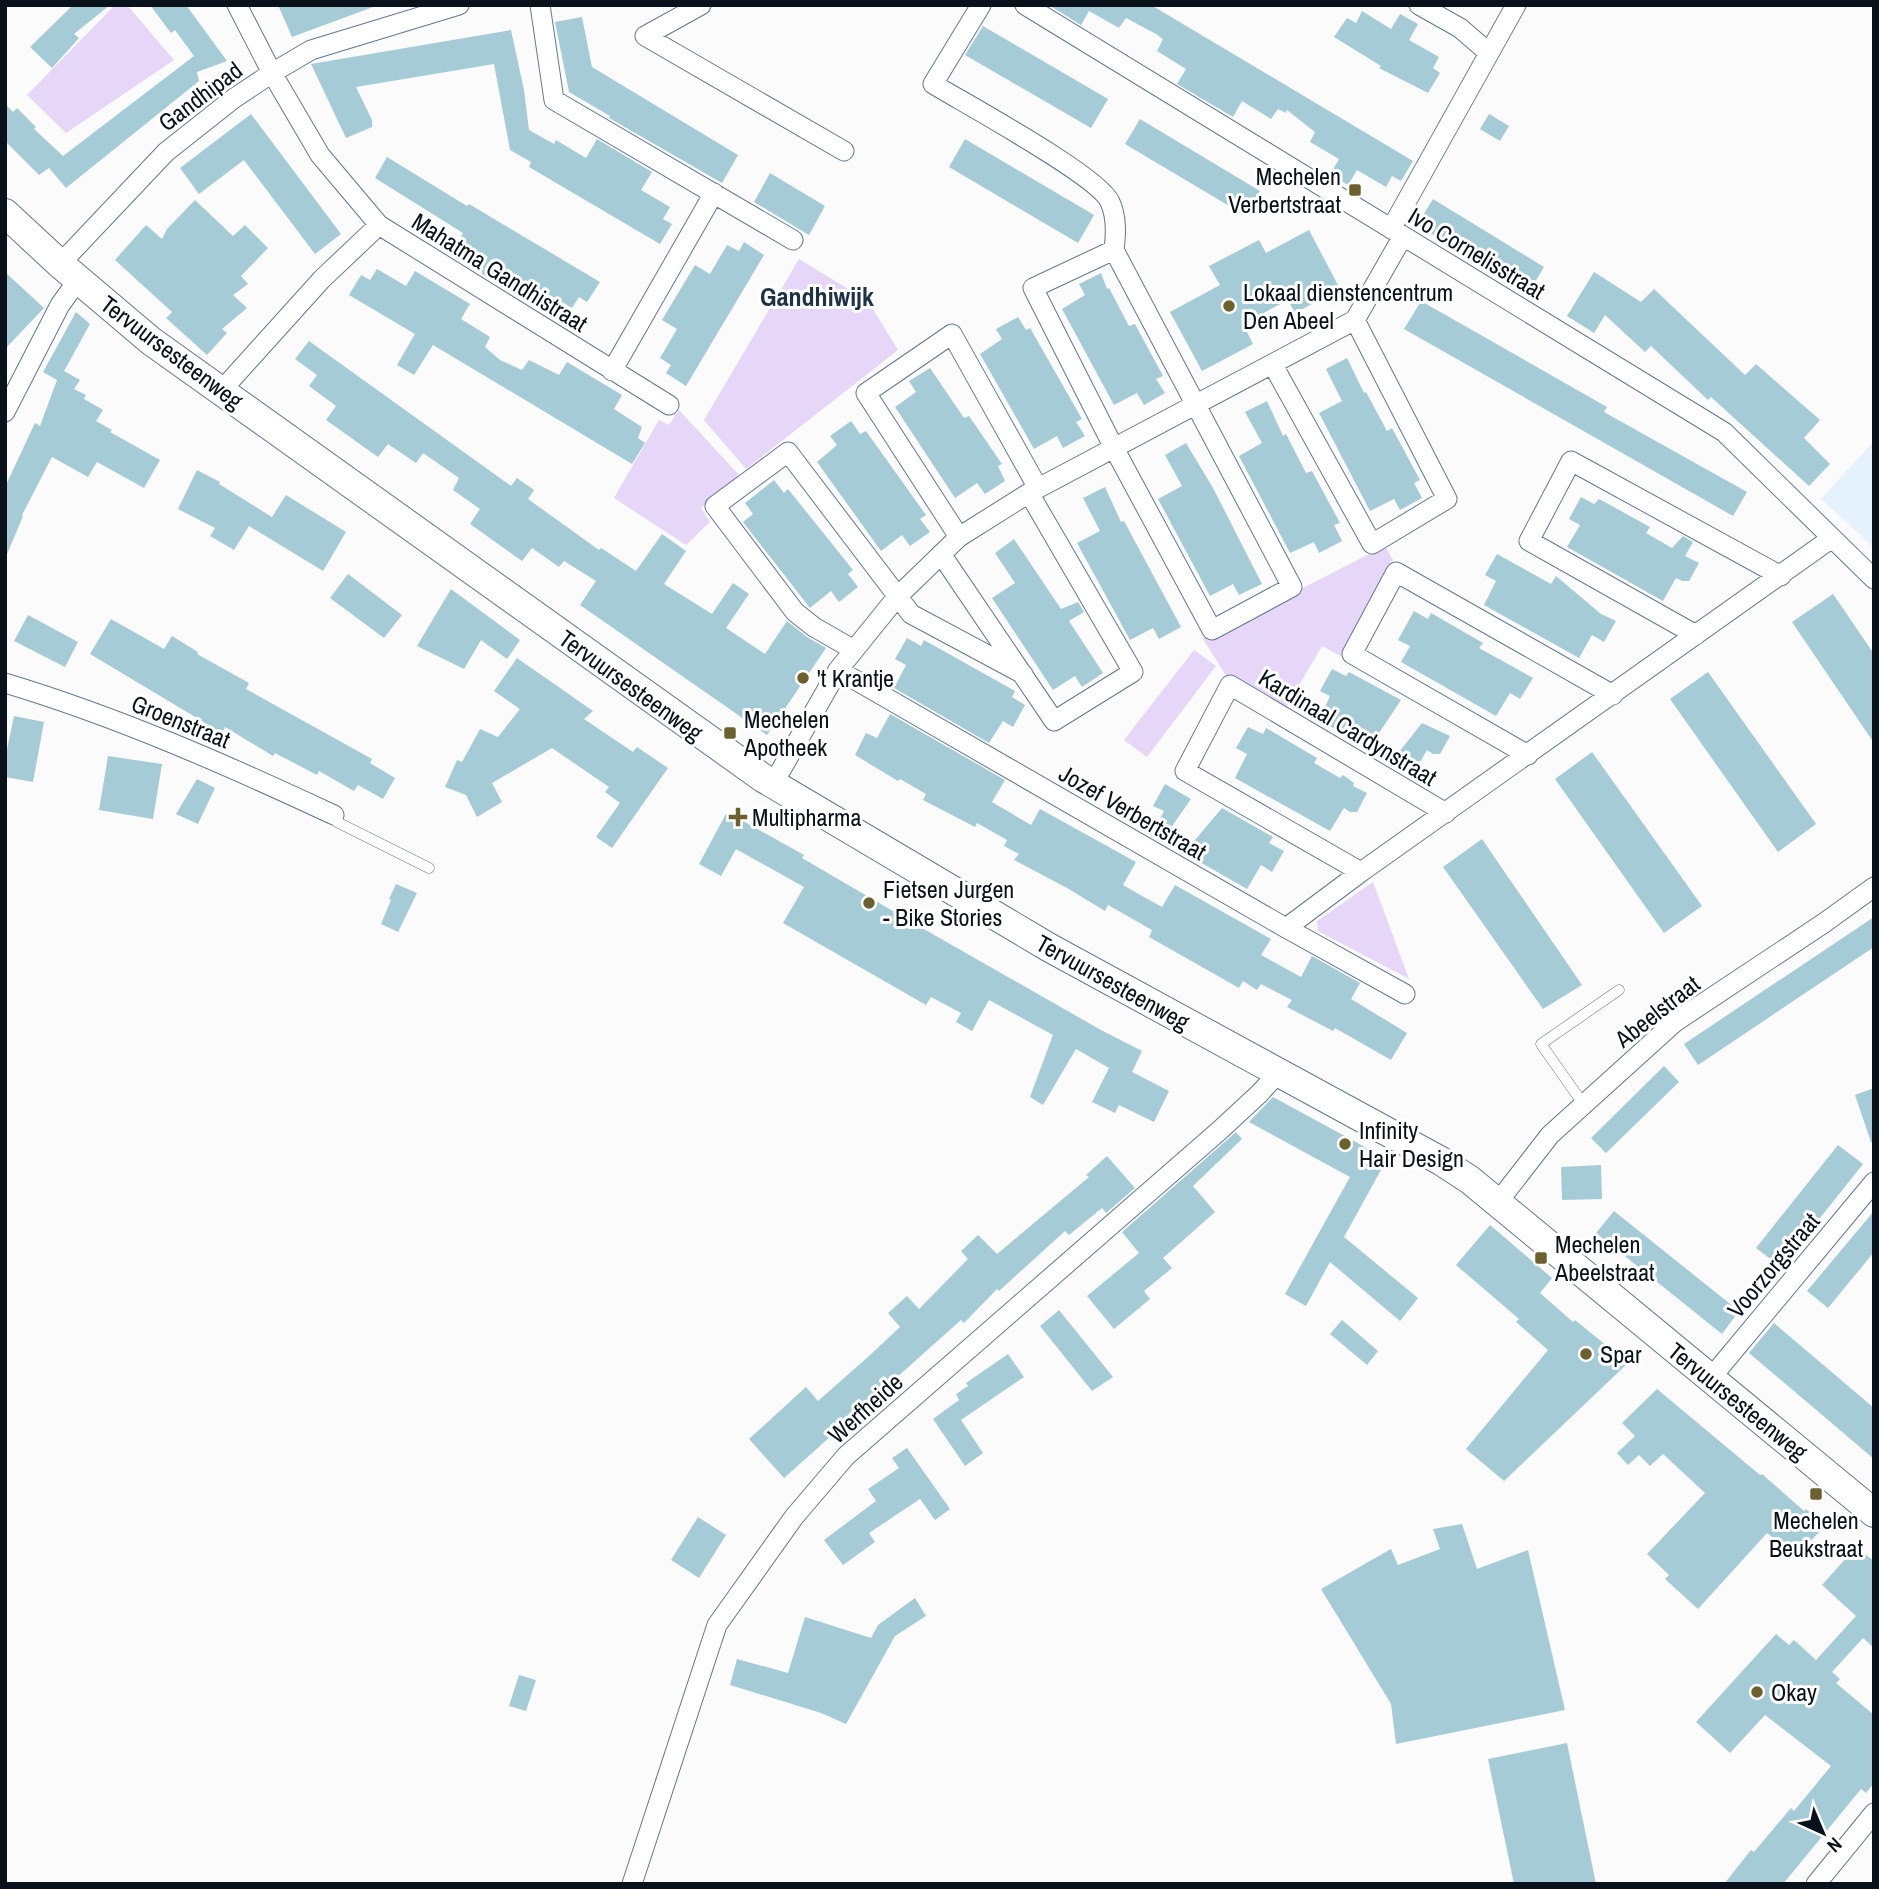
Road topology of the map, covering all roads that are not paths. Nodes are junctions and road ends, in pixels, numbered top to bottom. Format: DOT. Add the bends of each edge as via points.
graph roads {
  1 [pos="237,5"];
  2 [pos="459,5"];
  3 [pos="540,5"];
  4 [pos="701,5"];
  5 [pos="981,5"];
  6 [pos="1025,5"];
  7 [pos="1419,5"];
  8 [pos="1516,5"];
  9 [pos="1489,53"];
  10 [pos="272,73"];
  11 [pos="844,151"];
  12 [pos="714,193"];
  13 [pos="5,213"];
  14 [pos="379,225"];
  15 [pos="1397,233"];
  16 [pos="793,240"];
  17 [pos="1114,250"];
  18 [pos="69,272"];
  19 [pos="1355,320"];
  20 [pos="1273,365"];
  21 [pos="612,371"];
  22 [pos="221,391"];
  23 [pos="670,405"];
  24 [pos="1195,406"];
  25 [pos="5,412"];
  26 [pos="1114,448"];
  27 [pos="1034,491"];
  28 [pos="960,537"];
  29 [pos="1832,538"];
  30 [pos="941,554"];
  31 [pos="1781,576"];
  32 [pos="1874,579"];
  33 [pos="897,597"];
  34 [pos="1696,635"];
  35 [pos="854,650"];
  36 [pos="838,670"];
  37 [pos="1023,674"];
  38 [pos="5,683"];
  39 [pos="1612,695"];
  40 [pos="1528,755"];
  41 [pos="774,784"];
  42 [pos="1446,813"];
  43 [pos="334,816"];
  44 [pos="429,868"];
  45 [pos="1361,872"];
  46 [pos="1874,887"];
  47 [pos="1286,928"];
  48 [pos="1619,990"];
  49 [pos="1405,994"];
  50 [pos="1278,1073"];
  51 [pos="1584,1105"];
  52 [pos="1874,1182"];
  53 [pos="1498,1202"];
  54 [pos="1710,1379"];
  55 [pos="1874,1513"];
  56 [pos="1874,1814"];
  57 [pos="632,1884"];
  58 [pos="1816,1884"];
  1 -- 10 [label="street"];
  2 -- 10 [label="street" via="311,50"];
  3 -- 12 [label="street" via="554,100"];
  4 -- 11 [label="street" via="645,36"];
  5 -- 17 [label="street" via="933,84 1085,176 1110,201 1116,230"];
  6 -- 15 [label="street, Ivo Cornelisstraat"];
  7 -- 9 [label="street"];
  8 -- 9 [label="street"];
  9 -- 15 [label="street"];
  10 -- 14 [label="street, Gandhipad" via="320,155"];
  10 -- 18 [label="street, Gandhipad" via="166,152"];
  12 -- 16 [label="street"];
  12 -- 21 [label="street"];
  13 -- 18 [label="street, Tervuursesteenweg"];
  14 -- 21 [label="street, Mahatma Gandhistraat"];
  14 -- 22 [label="street, Mahatma Gandhistraat" via="322,279"];
  15 -- 19 [label="street"];
  15 -- 29 [label="street, Ivo Cornelisstraat" via="1724,432"];
  17 -- 24 [label="street"];
  17 -- 26 [label="street" via="1033,288"];
  18 -- 22 [label="street, Tervuursesteenweg" via="151,341"];
  18 -- 25 [label="street, Gandhipad" via="60,305"];
  19 -- 20 [label="street"];
  19 -- 20 [label="street" via="1447,499 1372,544"];
  20 -- 24 [label="street"];
  21 -- 23 [label="street, Mahatma Gandhistraat"];
  22 -- 41 [label="street, Tervuursesteenweg"];
  24 -- 26 [label="street"];
  24 -- 26 [label="street" via="1292,587 1212,630"];
  26 -- 27 [label="street"];
  27 -- 28 [label="street"];
  27 -- 28 [label="street" via="953,334 866,393"];
  27 -- 37 [label="street" via="1133,672 1054,721"];
  28 -- 30 [label="street"];
  29 -- 31 [label="street, Kardinaal Cardynstraat"];
  29 -- 32 [label="street, Ivo Cornelisstraat"];
  30 -- 33 [label="street"];
  30 -- 37 [label="street"];
  31 -- 34 [label="street, Kardinaal Cardynstraat"];
  31 -- 34 [label="street" via="1571,461 1529,541"];
  33 -- 35 [label="street"];
  33 -- 35 [label="street" via="788,452 715,506 795,612"];
  33 -- 37 [label="street" via="911,614"];
  34 -- 39 [label="street, Kardinaal Cardynstraat"];
  35 -- 36 [label="street"];
  36 -- 41 [label="street"];
  36 -- 47 [label="street, Jozef Verbertstraat"];
  38 -- 43 [label="street, Groenstraat" via="69,702 255,778"];
  39 -- 40 [label="street, Kardinaal Cardynstraat"];
  39 -- 40 [label="street" via="1396,572 1352,654"];
  40 -- 42 [label="street, Kardinaal Cardynstraat"];
  41 -- 50 [label="street, Tervuursesteenweg" via="1050,948"];
  42 -- 45 [label="street, Kardinaal Cardynstraat"];
  42 -- 45 [label="street, Kardinaal Cardynstraat" via="1230,685 1185,771"];
  43 -- 44 [label="lane" via="337,822"];
  45 -- 47 [label="street, Kardinaal Cardynstraat"];
  46 -- 51 [label="street, Abeelstraat" via="1675,1022"];
  47 -- 49 [label="street, Jozef Verbertstraat"];
  48 -- 51 [label="lane" via="1541,1044"];
  50 -- 53 [label="street, Tervuursesteenweg" via="1441,1161"];
  50 -- 57 [label="street, Werfheide" via="1219,1131 846,1456 794,1517 717,1625"];
  51 -- 53 [label="street, Abeelstraat" via="1550,1135"];
  52 -- 54 [label="street, Voorzorgstraat"];
  53 -- 54 [label="street, Tervuursesteenweg"];
  54 -- 55 [label="street, Tervuursesteenweg"];
  56 -- 58 [label="street"];
}
